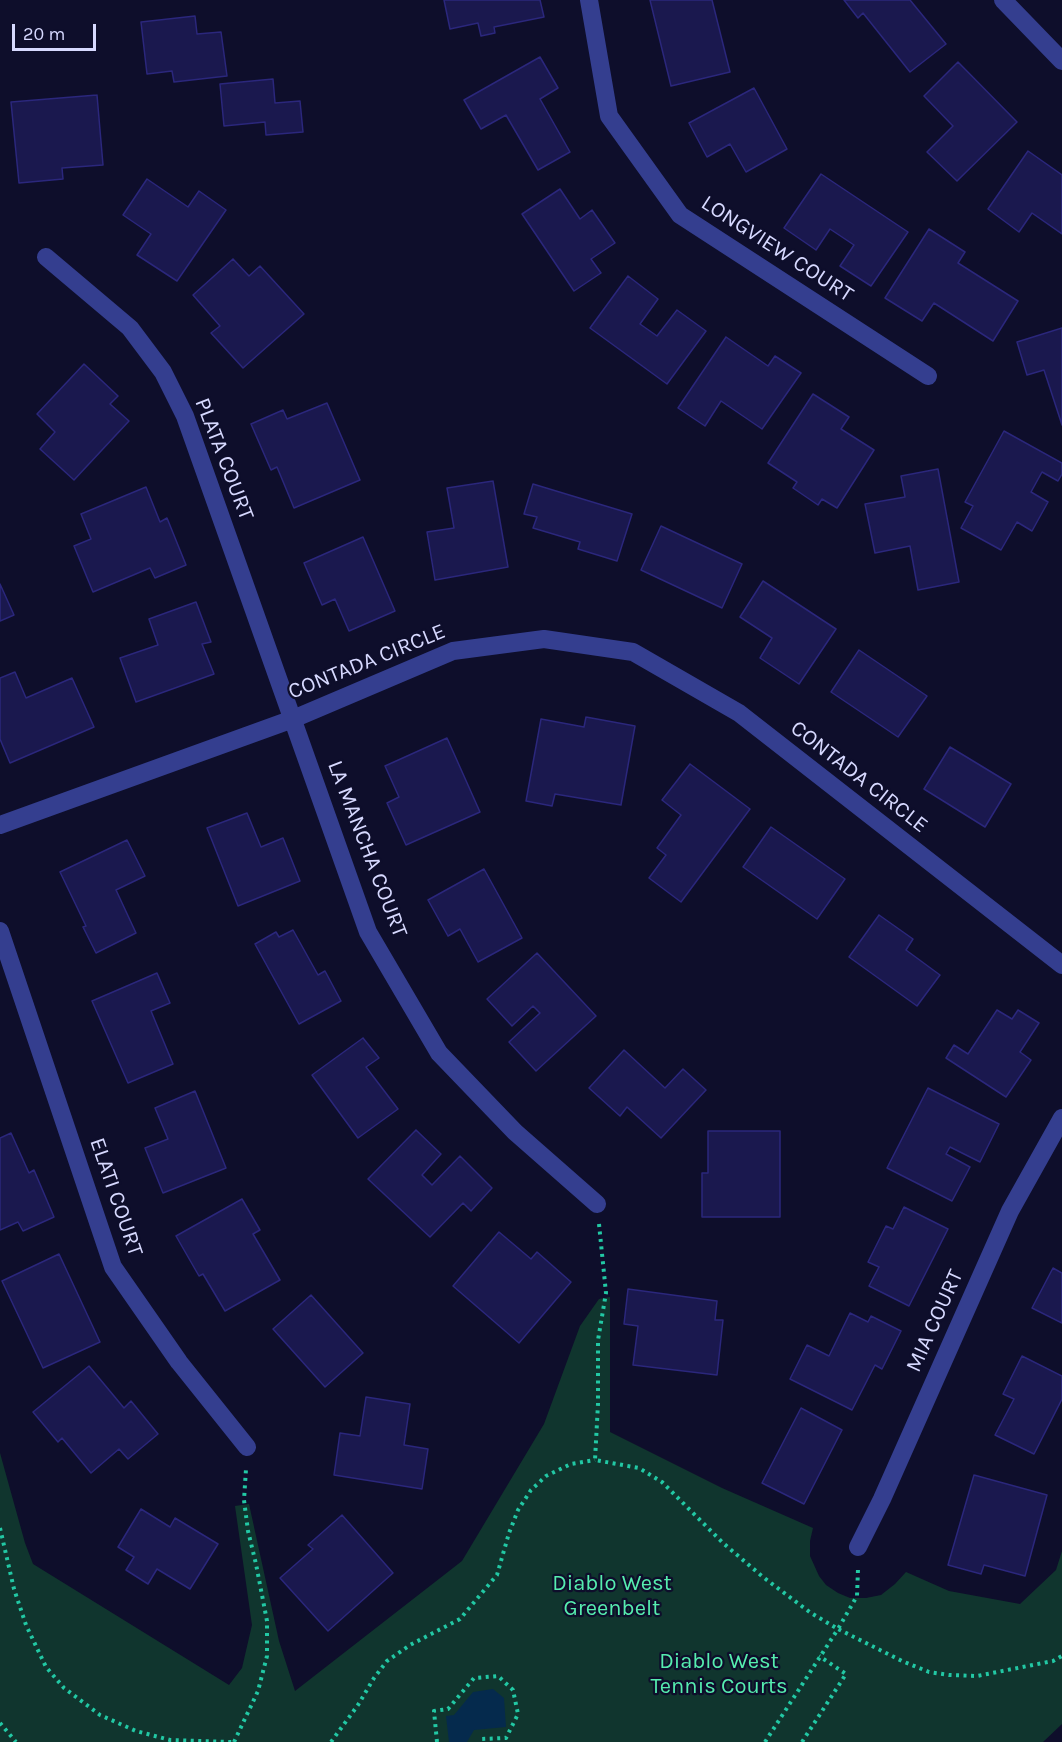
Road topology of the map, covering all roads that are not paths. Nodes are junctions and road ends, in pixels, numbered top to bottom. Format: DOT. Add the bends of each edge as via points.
graph roads {
  1 [pos="589,0"];
  2 [pos="1003,0"];
  3 [pos="1062,61"];
  4 [pos="46,257"];
  5 [pos="928,376"];
  6 [pos="293,719"];
  7 [pos="0,825"];
  8 [pos="0,931"];
  9 [pos="1062,965"];
  10 [pos="1062,1119"];
  11 [pos="597,1204"];
  12 [pos="247,1447"];
  13 [pos="858,1547"];
  1 -- 5 [label="street, LONGVIEW COURT" via="609,117 680,215"];
  2 -- 3 [label="street"];
  4 -- 6 [label="street, PLATA COURT" via="130,328 163,372 185,417"];
  6 -- 7 [label="street, CONTADA CIRCLE"];
  6 -- 9 [label="street, CONTADA CIRCLE" via="453,651 544,639 633,652 739,713"];
  6 -- 11 [label="street, LA MANCHA COURT" via="368,932 439,1053 516,1132"];
  8 -- 12 [label="street, ELATI COURT" via="113,1267 179,1362"];
  10 -- 13 [label="street, MIA COURT" via="1010,1211"];
}
